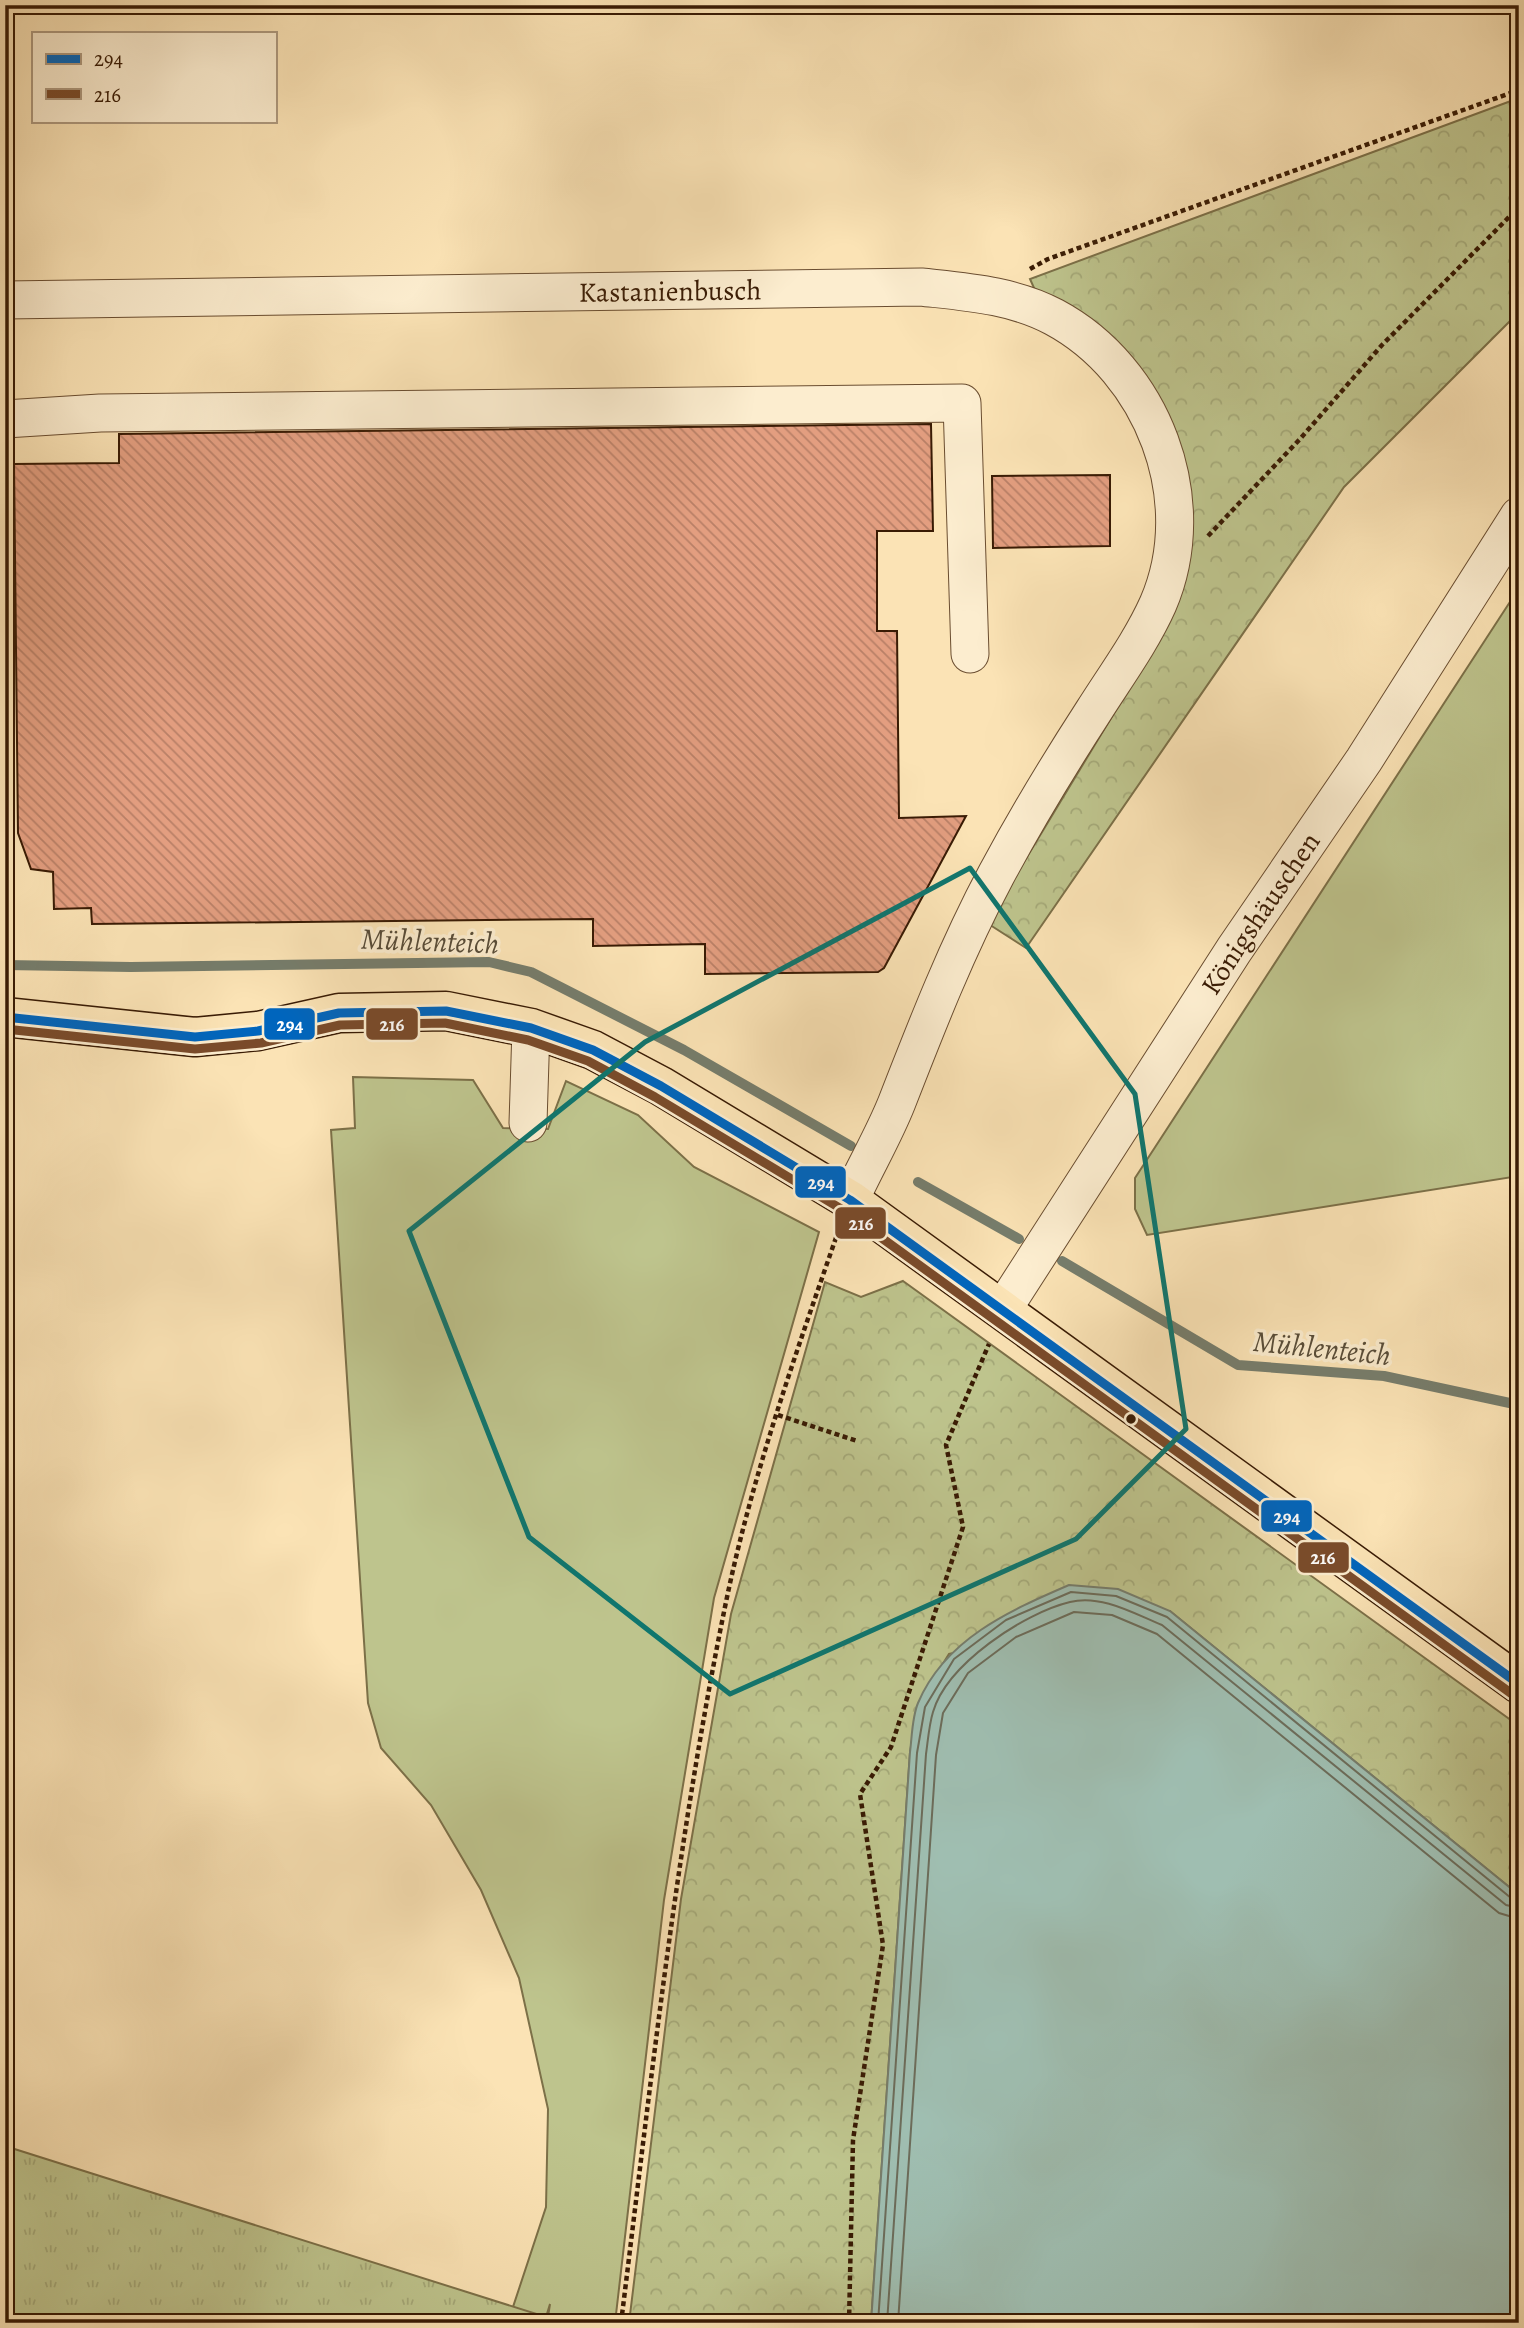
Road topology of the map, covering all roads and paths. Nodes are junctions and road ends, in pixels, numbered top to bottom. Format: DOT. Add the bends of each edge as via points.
graph roads {
  1 [pos="1519,90"];
  2 [pos="1519,207"];
  3 [pos="991,295"];
  4 [pos="5,300"];
  5 [pos="5,419"];
  6 [pos="1519,516"];
  7 [pos="1171,549"];
  8 [pos="970,654"];
  9 [pos="5,1017"];
  10 [pos="531,1028"];
  11 [pos="528,1123"];
  12 [pos="850,1200"];
  13 [pos="1003,1309"];
  14 [pos="778,1415"];
  15 [pos="857,1441"];
  16 [pos="1519,1684"];
  17 [pos="621,2323"];
  18 [pos="849,2323"];
  1 -- 3 [label="path" via="1048,259"];
  2 -- 7 [label="path" via="1382,345 1217,529 1203,539"];
  3 -- 4 [label="street, Kastanienbusch" via="920,287"];
  3 -- 7 [label="street, Kastanienbusch" via="1072,328 1129,383 1152,420 1165,456 1174,510"];
  5 -- 8 [label="street" via="100,413 962,403"];
  6 -- 13 [label="street, Königshäuschen"];
  7 -- 12 [label="street, Kastanienbusch" via="1151,618 1052,775 981,904 897,1103"];
  9 -- 10 [label="main road" via="195,1037 258,1031 366,1010 446,1011"];
  10 -- 11 [label="street"];
  10 -- 12 [label="main road" via="593,1050 661,1086"];
  12 -- 13 [label="main road"];
  12 -- 14 [label="path"];
  13 -- 16 [label="main road"];
  13 -- 18 [label="path" via="946,1445 963,1527 891,1747 860,1794 883,1945 853,2140"];
  14 -- 15 [label="path"];
  14 -- 17 [label="path" via="726,1600 673,1901"];
}
